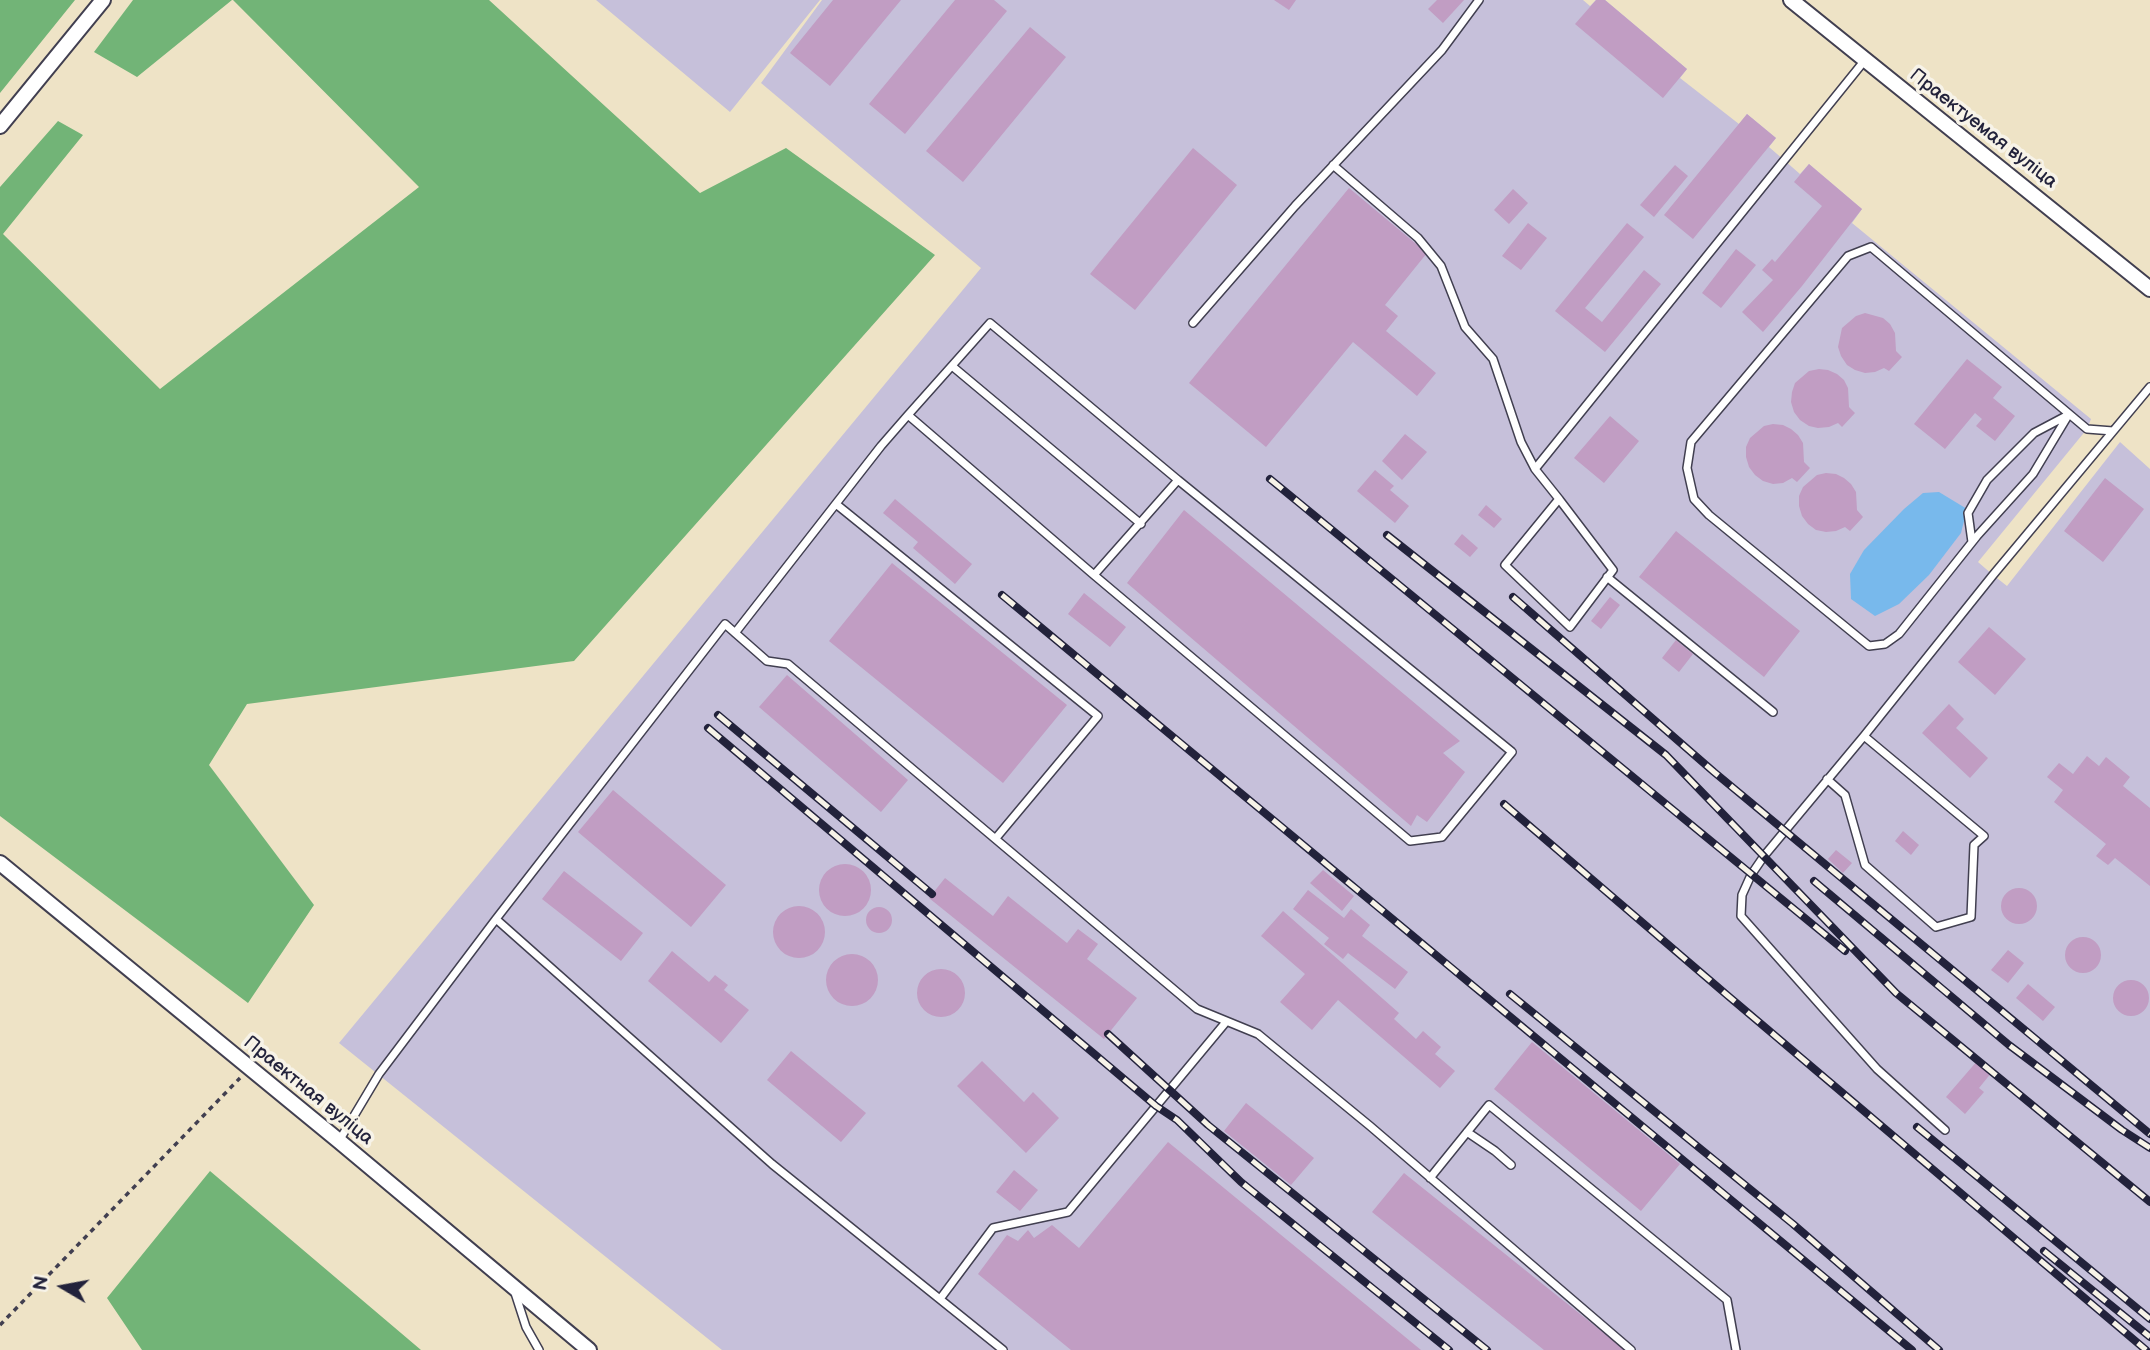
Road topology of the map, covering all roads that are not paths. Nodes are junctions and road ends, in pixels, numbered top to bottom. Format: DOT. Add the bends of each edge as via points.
graph roads {
  1 [pos="103,0"];
  2 [pos="1479,0"];
  3 [pos="1791,0"];
  4 [pos="1865,60"];
  5 [pos="0,126"];
  6 [pos="1334,165"];
  7 [pos="2150,289"];
  8 [pos="1193,323"];
  9 [pos="952,366"];
  10 [pos="2150,387"];
  11 [pos="2069,414"];
  12 [pos="908,415"];
  13 [pos="2113,431"];
  14 [pos="1535,469"];
  15 [pos="1178,480"];
  16 [pos="1559,499"];
  17 [pos="836,504"];
  18 [pos="1141,524"];
  19 [pos="1972,542"];
  20 [pos="1094,575"];
  21 [pos="1607,577"];
  22 [pos="735,633"];
  23 [pos="1773,712"];
  24 [pos="1864,736"];
  25 [pos="1827,779"];
  26 [pos="996,838"];
  27 [pos="0,863"];
  28 [pos="496,919"];
  29 [pos="1226,1022"];
  30 [pos="1945,1130"];
  31 [pos="1467,1132"];
  32 [pos="339,1141"];
  33 [pos="1511,1165"];
  34 [pos="1430,1178"];
  35 [pos="513,1286"];
  36 [pos="940,1299"];
  37 [pos="539,1350"];
  38 [pos="589,1350"];
  39 [pos="1003,1350"];
  40 [pos="1630,1350"];
  41 [pos="1736,1350"];
  1 -- 5 [label="street"];
  2 -- 6 [label="lane" via="1442,50"];
  3 -- 4 [label="street, Праектуемая вуліца"];
  4 -- 7 [label="street, Праектуемая вуліца"];
  4 -- 14 [label="lane"];
  6 -- 8 [label="lane"];
  6 -- 14 [label="lane" via="1418,238 1441,266 1465,327 1493,359"];
  9 -- 12 [label="lane"];
  9 -- 15 [label="lane" via="990,323"];
  9 -- 18 [label="lane"];
  10 -- 13 [label="lane"];
  11 -- 13 [label="lane" via="2087,429"];
  11 -- 19 [label="lane" via="2033,474"];
  11 -- 19 [label="lane" via="2034,433 1987,480 1968,513"];
  11 -- 19 [label="lane" via="1871,247 1848,256 1691,442 1687,468 1695,499 1869,646 1885,644 1899,634"];
  12 -- 17 [label="lane"];
  12 -- 20 [label="lane"];
  13 -- 24 [label="lane"];
  14 -- 16 [label="lane"];
  15 -- 18 [label="lane"];
  15 -- 20 [label="lane" via="1512,752 1442,837 1410,841"];
  16 -- 21 [label="lane" via="1613,570"];
  16 -- 21 [label="lane" via="1505,565 1570,627"];
  17 -- 22 [label="lane"];
  17 -- 26 [label="lane" via="1098,716"];
  18 -- 20 [label="lane"];
  21 -- 23 [label="lane"];
  22 -- 26 [label="lane" via="767,661 788,664"];
  22 -- 28 [label="lane" via="724,624"];
  24 -- 25 [label="lane"];
  24 -- 25 [label="lane" via="1984,836 1974,845 1971,917 1936,927 1865,865 1845,795"];
  25 -- 30 [label="lane" via="1751,875 1742,895 1741,916 1877,1069"];
  26 -- 29 [label="lane" via="1198,1009"];
  27 -- 32 [label="street, Праектная вуліца"];
  28 -- 32 [label="lane" via="379,1074"];
  28 -- 36 [label="lane" via="772,1164"];
  29 -- 34 [label="lane" via="1258,1034"];
  29 -- 36 [label="lane" via="1068,1212 993,1228"];
  31 -- 33 [label="lane"];
  31 -- 34 [label="lane"];
  31 -- 41 [label="lane" via="1489,1105 1727,1300"];
  32 -- 35 [label="street, Праектная вуліца"];
  34 -- 40 [label="lane"];
  35 -- 37 [label="lane"];
  35 -- 38 [label="street, Праектная вуліца"];
  36 -- 39 [label="lane"];
}
